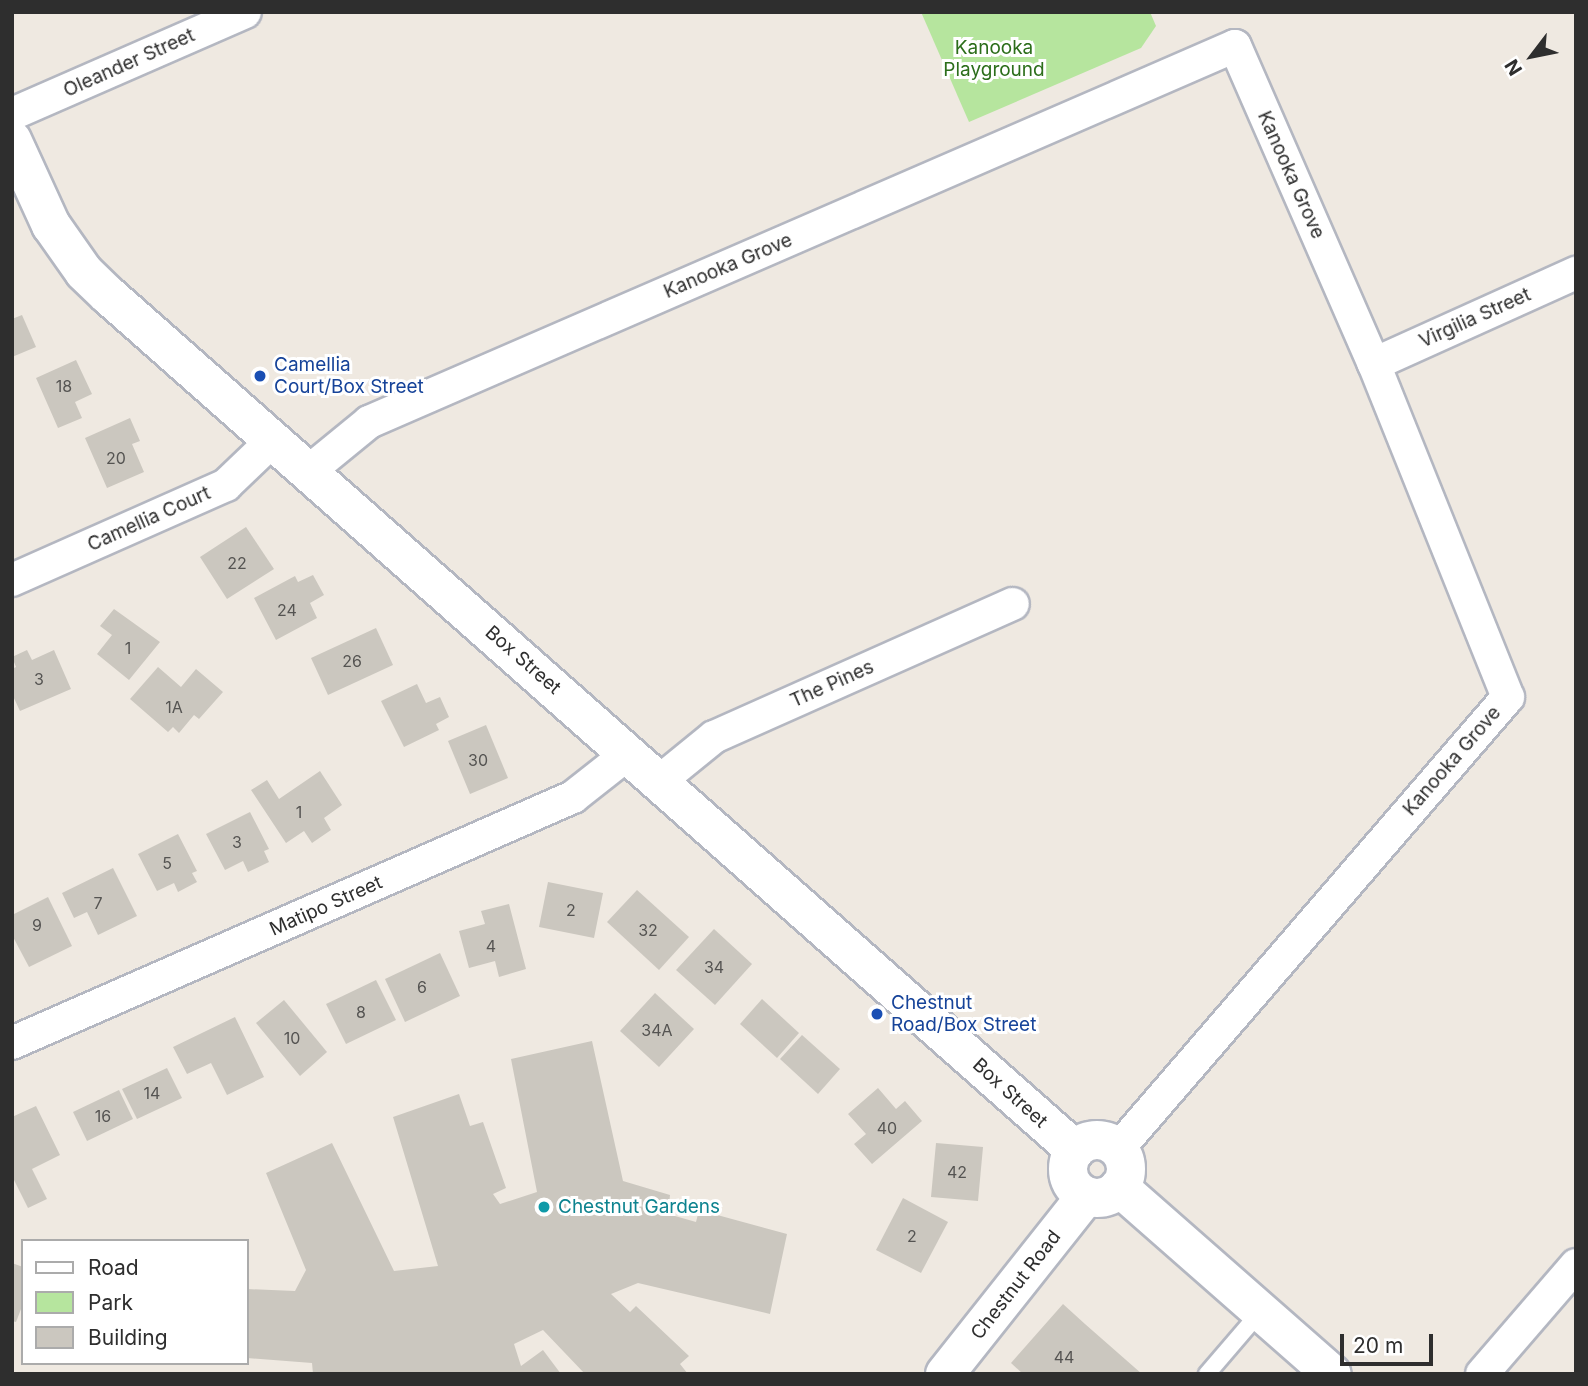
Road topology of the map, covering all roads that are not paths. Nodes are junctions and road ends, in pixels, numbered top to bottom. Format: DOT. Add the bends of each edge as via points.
graph roads {
  1 [pos="245,12"];
  2 [pos="12,114"];
  3 [pos="12,140"];
  4 [pos="1576,273"];
  5 [pos="1374,364"];
  6 [pos="273,440"];
  7 [pos="308,472"];
  8 [pos="12,580"];
  9 [pos="1013,604"];
  10 [pos="629,753"];
  11 [pos="661,780"];
  12 [pos="12,1043"];
  13 [pos="1118,1149"];
  14 [pos="1075,1150"];
  15 [pos="1103,1192"];
  16 [pos="1576,1265"];
  17 [pos="1261,1311"];
  18 [pos="945,1374"];
  19 [pos="1207,1374"];
  20 [pos="1332,1374"];
  21 [pos="1482,1374"];
  1 -- 2 [label="street, Oleander Street"];
  3 -- 6 [label="main road, Box Street" via="51,225 85,272"];
  4 -- 5 [label="street, Virgilia Street"];
  5 -- 7 [label="street, Kanooka Grove" via="1235,46 369,422"];
  5 -- 13 [label="street, Kanooka Grove" via="1508,696"];
  6 -- 7 [label="main road, Box Street"];
  6 -- 8 [label="street, Camellia Court" via="226,485"];
  7 -- 10 [label="main road, Box Street"];
  9 -- 11 [label="street, The Pines" via="714,737"];
  10 -- 11 [label="main road, Box Street"];
  10 -- 12 [label="street, Matipo Street" via="590,787 562,802"];
  11 -- 14 [label="main road, Box Street"];
  13 -- 14 [label="main road" via="1092,1140"];
  13 -- 15 [label="main road" via="1125,1167"];
  14 -- 15 [label="main road" via="1068,1174"];
  15 -- 17 [label="main road"];
  15 -- 18 [label="main road, Chestnut Road"];
  16 -- 21 [label="street"];
  17 -- 19 [label="lane"];
  17 -- 20 [label="main road"];
}
